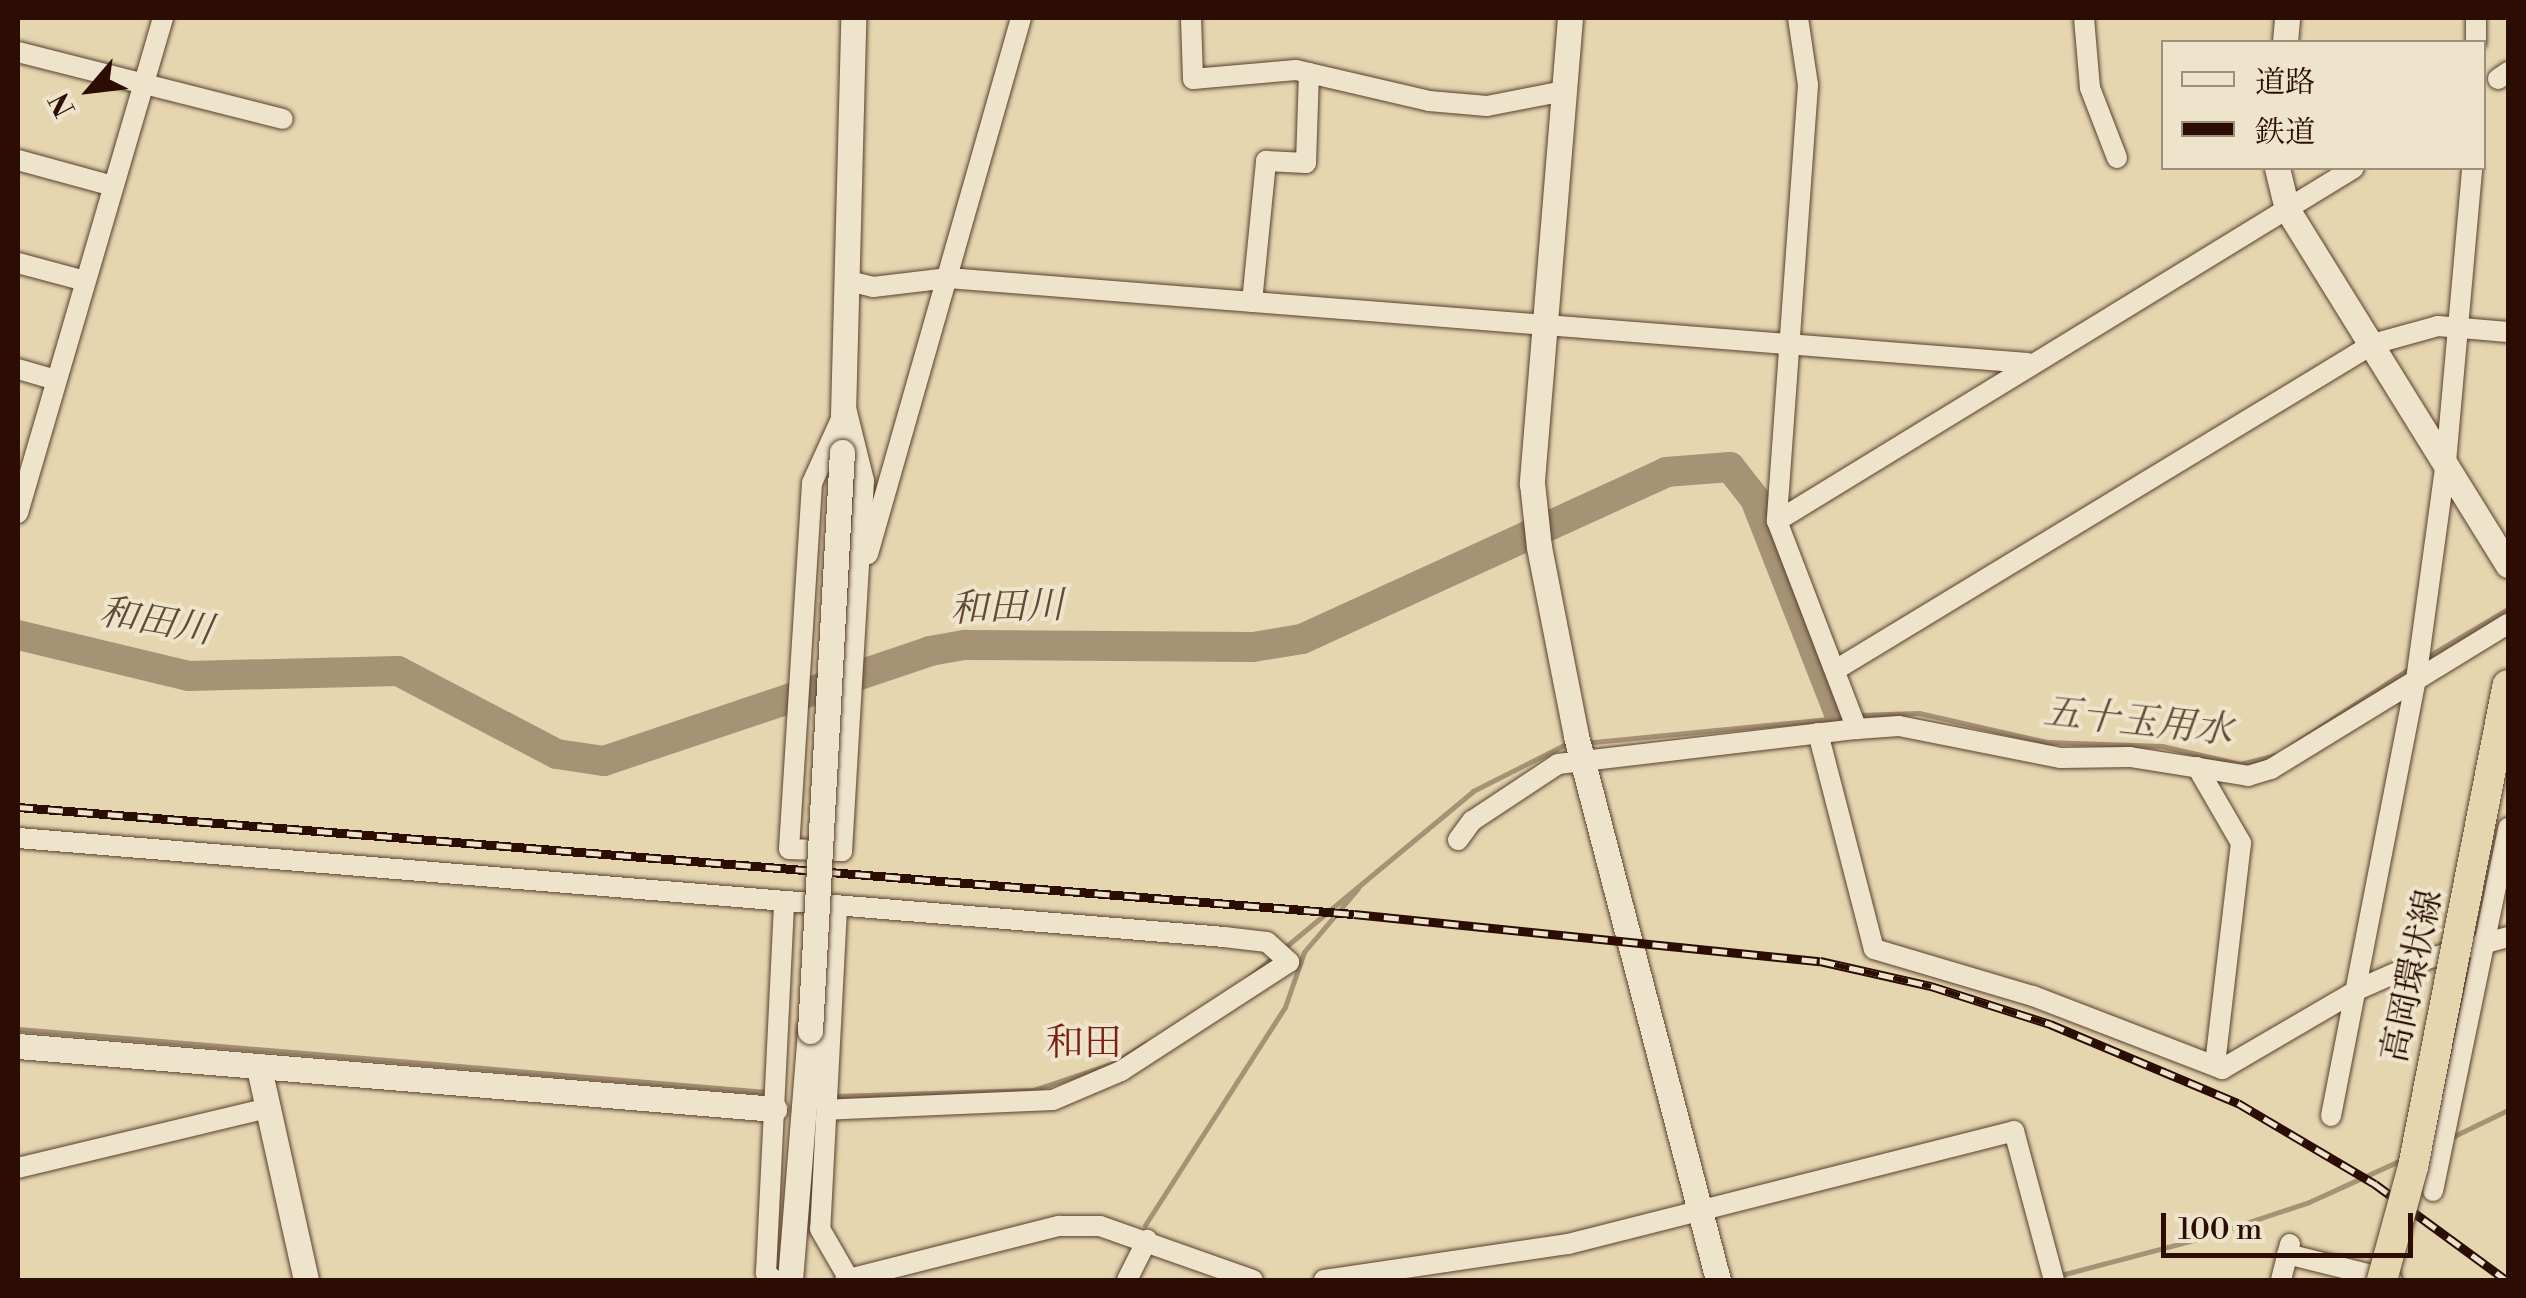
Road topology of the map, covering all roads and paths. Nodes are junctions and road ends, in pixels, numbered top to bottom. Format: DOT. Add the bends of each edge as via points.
graph roads {
  1 [pos="163,18"];
  2 [pos="852,18"];
  3 [pos="1020,18"];
  4 [pos="1190,18"];
  5 [pos="1570,18"];
  6 [pos="1798,18"];
  7 [pos="2084,18"];
  8 [pos="18,52"];
  9 [pos="1308,73"];
  10 [pos="147,82"];
  11 [pos="1564,92"];
  12 [pos="283,119"];
  13 [pos="2117,158"];
  14 [pos="18,160"];
  15 [pos="2277,170"];
  16 [pos="2351,170"];
  17 [pos="2472,170"];
  18 [pos="112,186"];
  19 [pos="2287,209"];
  20 [pos="18,262"];
  21 [pos="948,278"];
  22 [pos="85,281"];
  23 [pos="849,282"];
  24 [pos="1252,302"];
  25 [pos="1544,325"];
  26 [pos="2458,326"];
  27 [pos="2508,332"];
  28 [pos="2373,344"];
  29 [pos="1794,348"];
  30 [pos="2028,363"];
  31 [pos="18,369"];
  32 [pos="56,380"];
  33 [pos="846,408"];
  34 [pos="2446,462"];
  35 [pos="22,480"];
  36 [pos="18,513"];
  37 [pos="1777,522"];
  38 [pos="2508,565"];
  39 [pos="859,588"];
  40 [pos="2508,624"];
  41 [pos="1837,669"];
  42 [pos="2416,680"];
  43 [pos="2508,684"];
  44 [pos="1853,718"];
  45 [pos="1818,732"];
  46 [pos="2508,748"];
  47 [pos="1579,749"];
  48 [pos="2197,767"];
  49 [pos="2508,828"];
  50 [pos="18,838"];
  51 [pos="1458,840"];
  52 [pos="784,903"];
  53 [pos="837,909"];
  54 [pos="2508,937"];
  55 [pos="2487,943"];
  56 [pos="2360,989"];
  57 [pos="778,1018"];
  58 [pos="832,1022"];
  59 [pos="18,1046"];
  60 [pos="258,1068"];
  61 [pos="2222,1069"];
  62 [pos="774,1107"];
  63 [pos="264,1109"];
  64 [pos="827,1109"];
  65 [pos="2330,1116"];
  66 [pos="19,1160"];
  67 [pos="2433,1191"];
  68 [pos="1702,1215"];
  69 [pos="1147,1240"];
  70 [pos="2052,1273"];
  71 [pos="306,1280"];
  72 [pos="774,1280"];
  73 [pos="790,1280"];
  74 [pos="847,1280"];
  75 [pos="1127,1280"];
  76 [pos="1253,1280"];
  77 [pos="1324,1280"];
  78 [pos="1718,1280"];
  79 [pos="2281,1280"];
  80 [pos="2382,1280"];
  81 [pos="2394,1280"];
  1 -- 10 [label="street"];
  2 -- 23 [label="street"];
  3 -- 21 [label="street"];
  4 -- 9 [label="street" via="1193,79"];
  5 -- 11 [label="street"];
  6 -- 29 [label="street" via="1808,85"];
  7 -- 13 [label="street" via="2090,88"];
  8 -- 10 [label="street"];
  9 -- 11 [label="street" via="1429,101 1487,106"];
  9 -- 24 [label="street" via="1306,163 1266,160"];
  10 -- 12 [label="street"];
  10 -- 18 [label="street"];
  11 -- 25 [label="street"];
  14 -- 18 [label="street"];
  15 -- 19 [label="street"];
  16 -- 19 [label="street"];
  17 -- 26 [label="street"];
  18 -- 22 [label="street"];
  19 -- 28 [label="street"];
  19 -- 30 [label="street"];
  20 -- 22 [label="street"];
  21 -- 23 [label="street" via="887,286"];
  21 -- 24 [label="street"];
  21 -- 39 [label="street"];
  22 -- 32 [label="street"];
  23 -- 33 [label="street"];
  24 -- 25 [label="street"];
  25 -- 29 [label="street"];
  25 -- 47 [label="street" via="1535,505"];
  26 -- 27 [label="street"];
  26 -- 28 [label="street" via="2407,331"];
  26 -- 34 [label="street"];
  28 -- 34 [label="street"];
  28 -- 41 [label="street"];
  29 -- 30 [label="street"];
  29 -- 37 [label="street"];
  30 -- 37 [label="street"];
  31 -- 32 [label="street"];
  32 -- 35 [label="street"];
  33 -- 39 [label="street" via="864,481"];
  33 -- 39 [label="street" via="812,483 789,850 842,852"];
  33 -- 73 [label="street, bridge"];
  34 -- 38 [label="street"];
  34 -- 42 [label="street"];
  35 -- 36 [label="street"];
  37 -- 41 [label="street"];
  40 -- 42 [label="street"];
  41 -- 44 [label="street"];
  42 -- 48 [label="street" via="2271,770 2248,776"];
  42 -- 56 [label="street"];
  43 -- 80 [label="main road, 高岡環状線, bridge" via="2412,1167"];
  44 -- 45 [label="street"];
  44 -- 48 [label="street" via="2061,758"];
  45 -- 47 [label="street"];
  45 -- 61 [label="street" via="1874,949 2033,996"];
  46 -- 81 [label="main road, 高岡環状線, bridge"];
  47 -- 51 [label="street" via="1472,821"];
  47 -- 68 [label="street"];
  48 -- 61 [label="street" via="2241,843 2216,1058"];
  49 -- 55 [label="street"];
  50 -- 52 [label="street"];
  52 -- 53 [label="street"];
  52 -- 57 [label="street"];
  53 -- 58 [label="street"];
  53 -- 64 [label="street" via="1267,942 1290,962 1121,1071 1053,1100"];
  54 -- 55 [label="street"];
  55 -- 56 [label="street" via="2427,959"];
  55 -- 67 [label="street"];
  56 -- 61 [label="street"];
  56 -- 65 [label="street"];
  57 -- 58 [label="street"];
  57 -- 62 [label="street"];
  58 -- 64 [label="street"];
  59 -- 60 [label="street"];
  60 -- 62 [label="street"];
  60 -- 63 [label="street"];
  62 -- 72 [label="street" via="766,1273"];
  63 -- 66 [label="street"];
  63 -- 71 [label="street"];
  64 -- 74 [label="street" via="820,1229"];
  68 -- 70 [label="street" via="2014,1132"];
  68 -- 77 [label="street" via="1568,1244"];
  68 -- 78 [label="street"];
  69 -- 74 [label="street" via="1100,1226 1059,1226"];
  69 -- 75 [label="street"];
  69 -- 76 [label="street"];
  79 -- 81 [label="street" via="2289,1248"];
}
